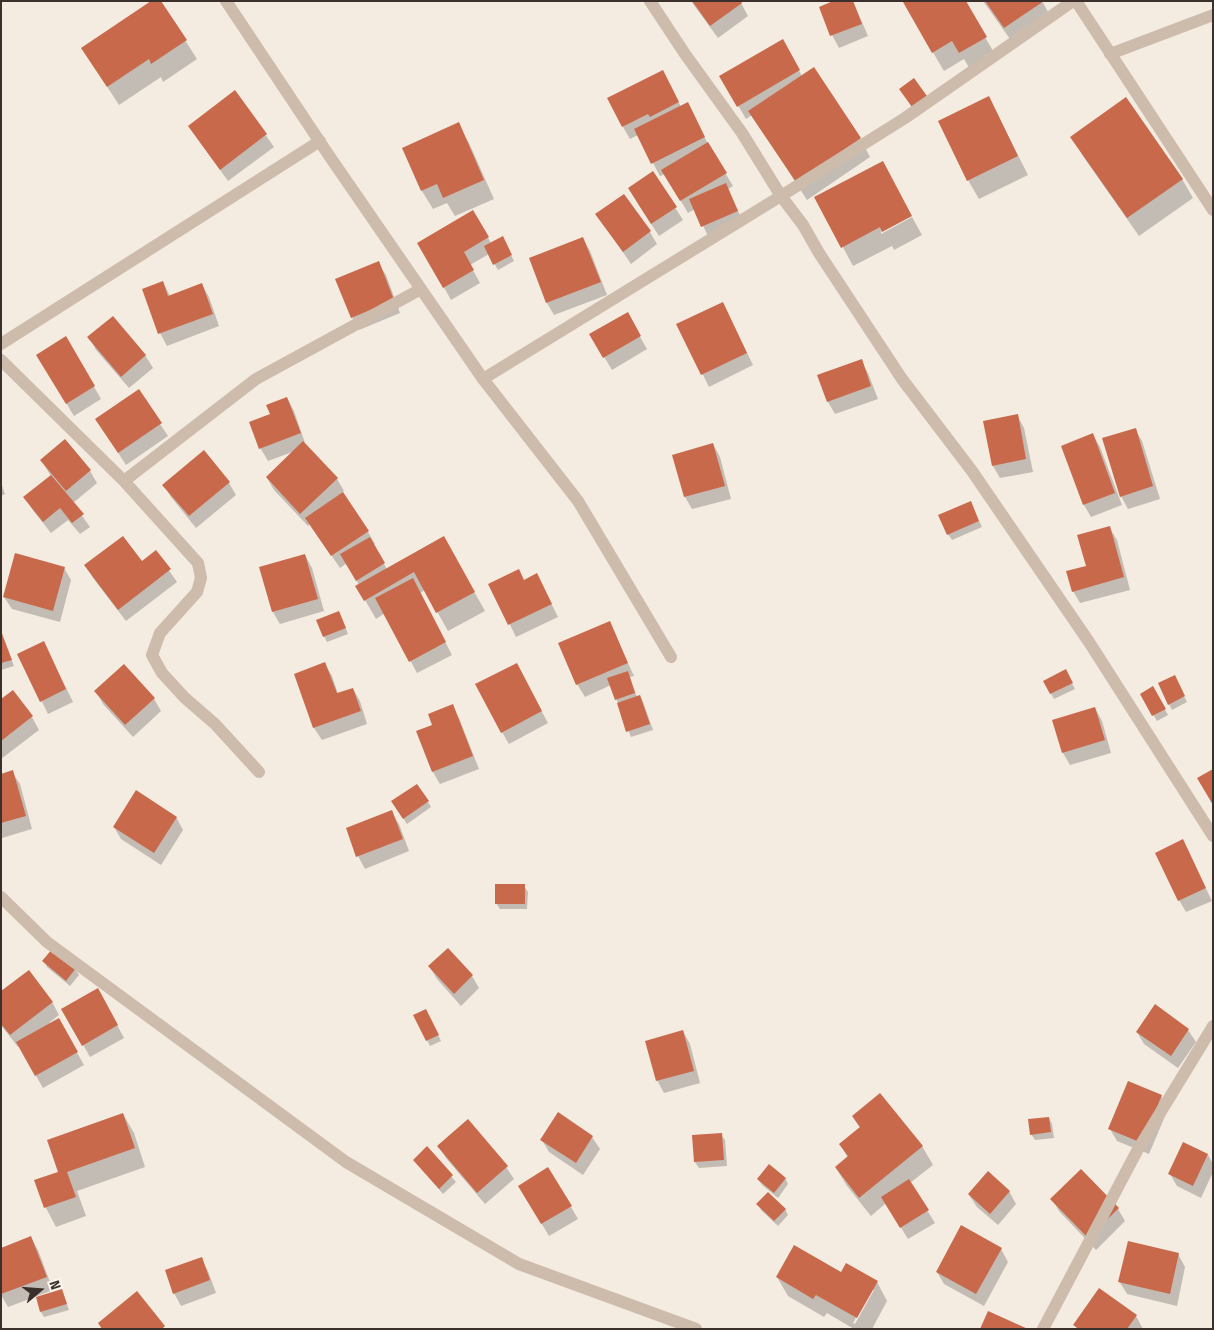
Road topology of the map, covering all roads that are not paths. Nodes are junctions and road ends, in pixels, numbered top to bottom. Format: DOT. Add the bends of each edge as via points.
graph roads {
  1 [pos="226,1"];
  2 [pos="650,1"];
  3 [pos="1074,1"];
  4 [pos="1213,16"];
  5 [pos="1110,54"];
  6 [pos="320,141"];
  7 [pos="781,196"];
  8 [pos="1213,210"];
  9 [pos="421,289"];
  10 [pos="1,344"];
  11 [pos="1,360"];
  12 [pos="483,379"];
  13 [pos="124,481"];
  14 [pos="672,657"];
  15 [pos="259,772"];
  16 [pos="1213,836"];
  17 [pos="1,897"];
  18 [pos="1213,1026"];
  19 [pos="696,1329"];
  20 [pos="1043,1329"];
  1 -- 6 [label="street"];
  2 -- 7 [label="street" via="742,132"];
  3 -- 5 [label="street"];
  3 -- 7 [label="street" via="905,118"];
  4 -- 5 [label="street"];
  5 -- 8 [label="street"];
  6 -- 9 [label="street"];
  6 -- 10 [label="street"];
  7 -- 12 [label="street"];
  7 -- 16 [label="street" via="902,379 972,471 1078,624"];
  9 -- 12 [label="street"];
  9 -- 13 [label="street" via="256,378"];
  11 -- 13 [label="street"];
  12 -- 14 [label="street" via="578,500"];
  13 -- 15 [label="street" via="198,562 201,578 197,592 160,632 152,655 162,673 216,724"];
  17 -- 19 [label="street" via="47,942 346,1162 519,1264"];
  18 -- 20 [label="street" via="1137,1151"];
}
